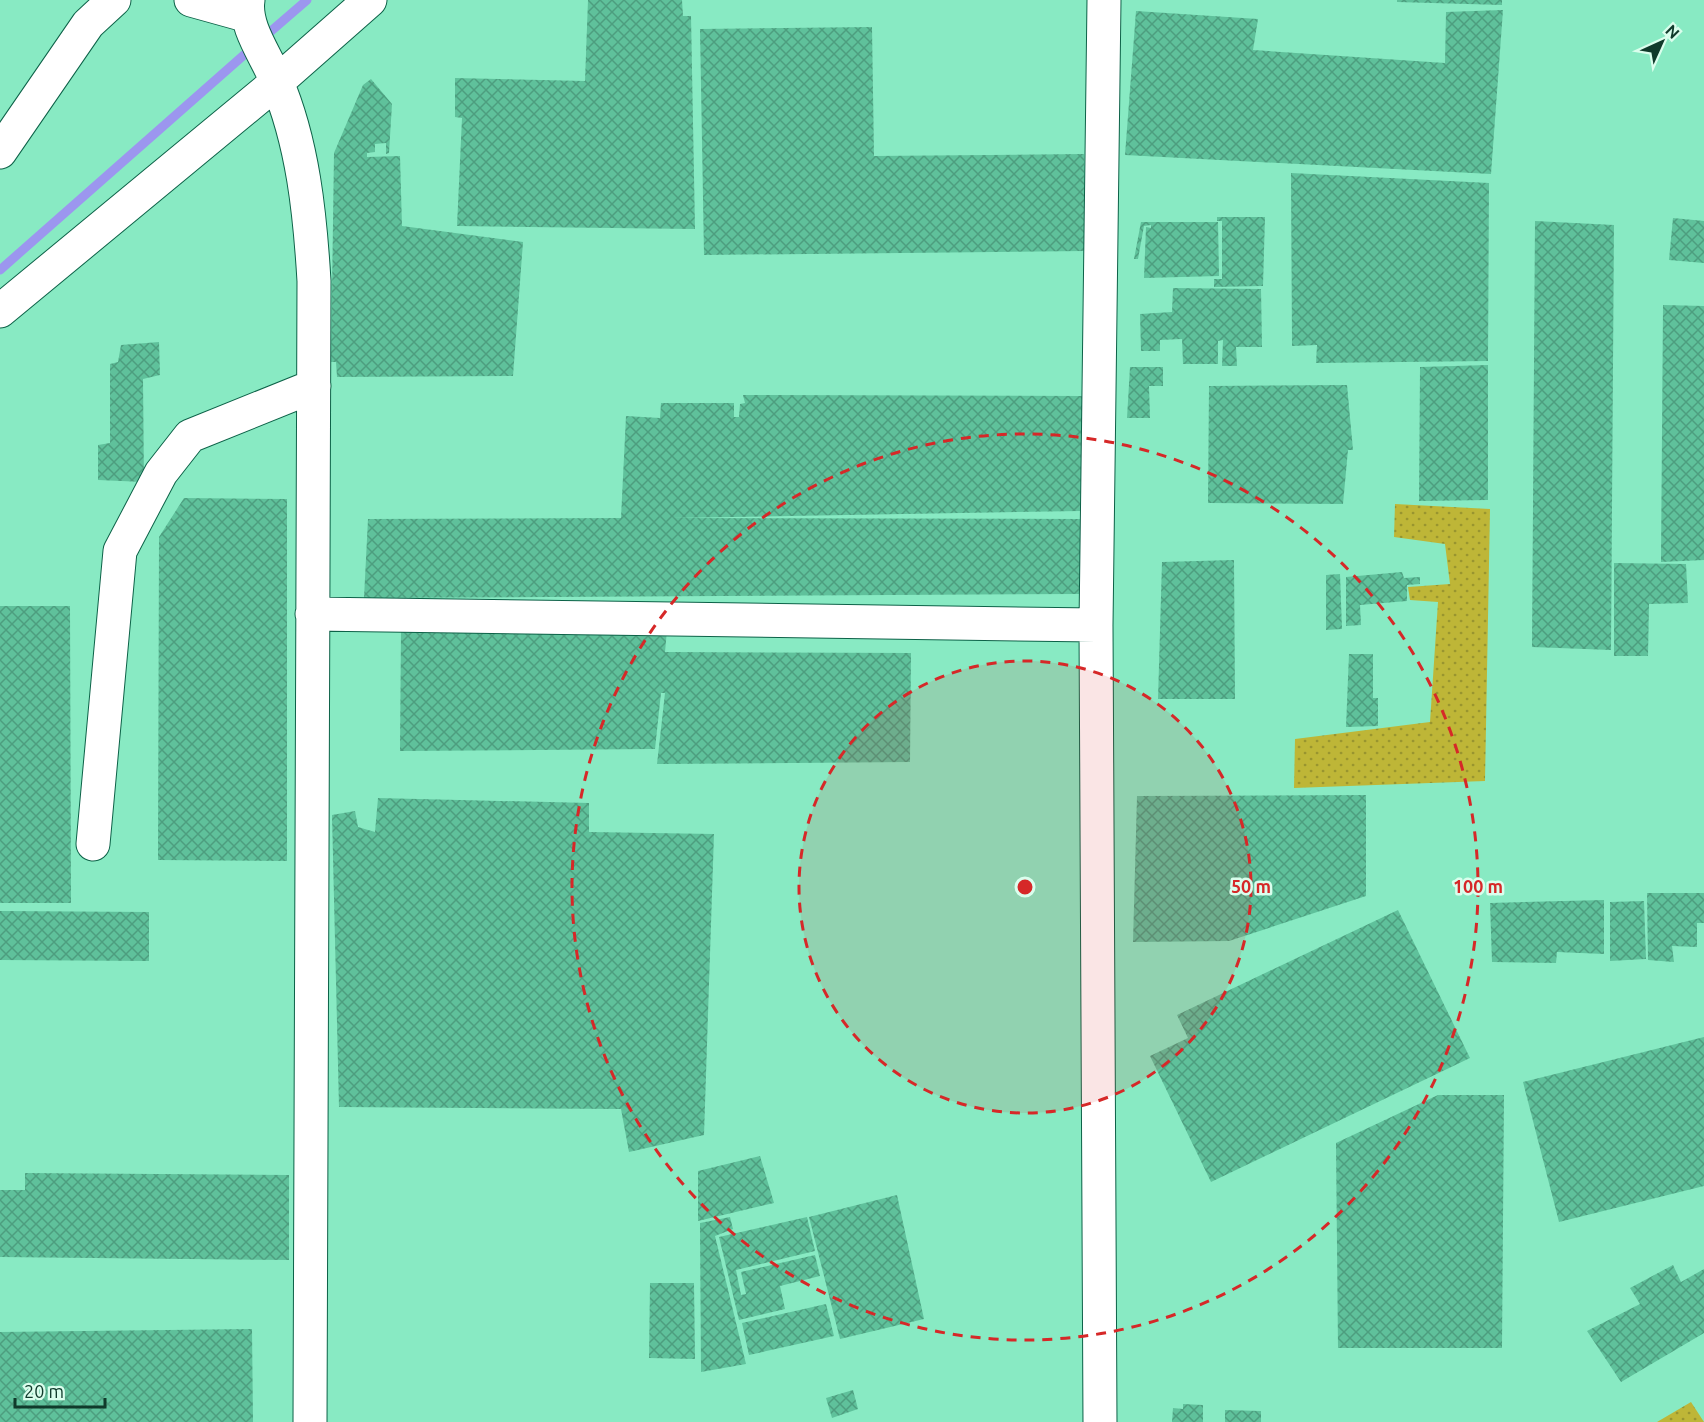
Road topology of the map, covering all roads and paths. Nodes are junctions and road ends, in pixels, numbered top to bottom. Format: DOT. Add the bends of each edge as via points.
graph roads {
  1 [pos="114,0"];
  2 [pos="191,0"];
  3 [pos="370,0"];
  4 [pos="1104,0"];
  5 [pos="247,7"];
  6 [pos="277,82"];
  7 [pos="0,152"];
  8 [pos="0,311"];
  9 [pos="314,386"];
  10 [pos="312,614"];
  11 [pos="1096,625"];
  12 [pos="93,844"];
  13 [pos="310,1422"];
  14 [pos="1100,1422"];
  1 -- 7 [label="street" via="88,24"];
  2 -- 5 [label="street"];
  3 -- 6 [label="street"];
  4 -- 11 [label="street"];
  5 -- 6 [label="street"];
  6 -- 8 [label="street"];
  6 -- 9 [label="street" via="299,157 310,216"];
  9 -- 10 [label="street"];
  9 -- 12 [label="street" via="190,436 161,472 120,551"];
  10 -- 11 [label="street"];
  10 -- 13 [label="street"];
  11 -- 14 [label="street"];
}
